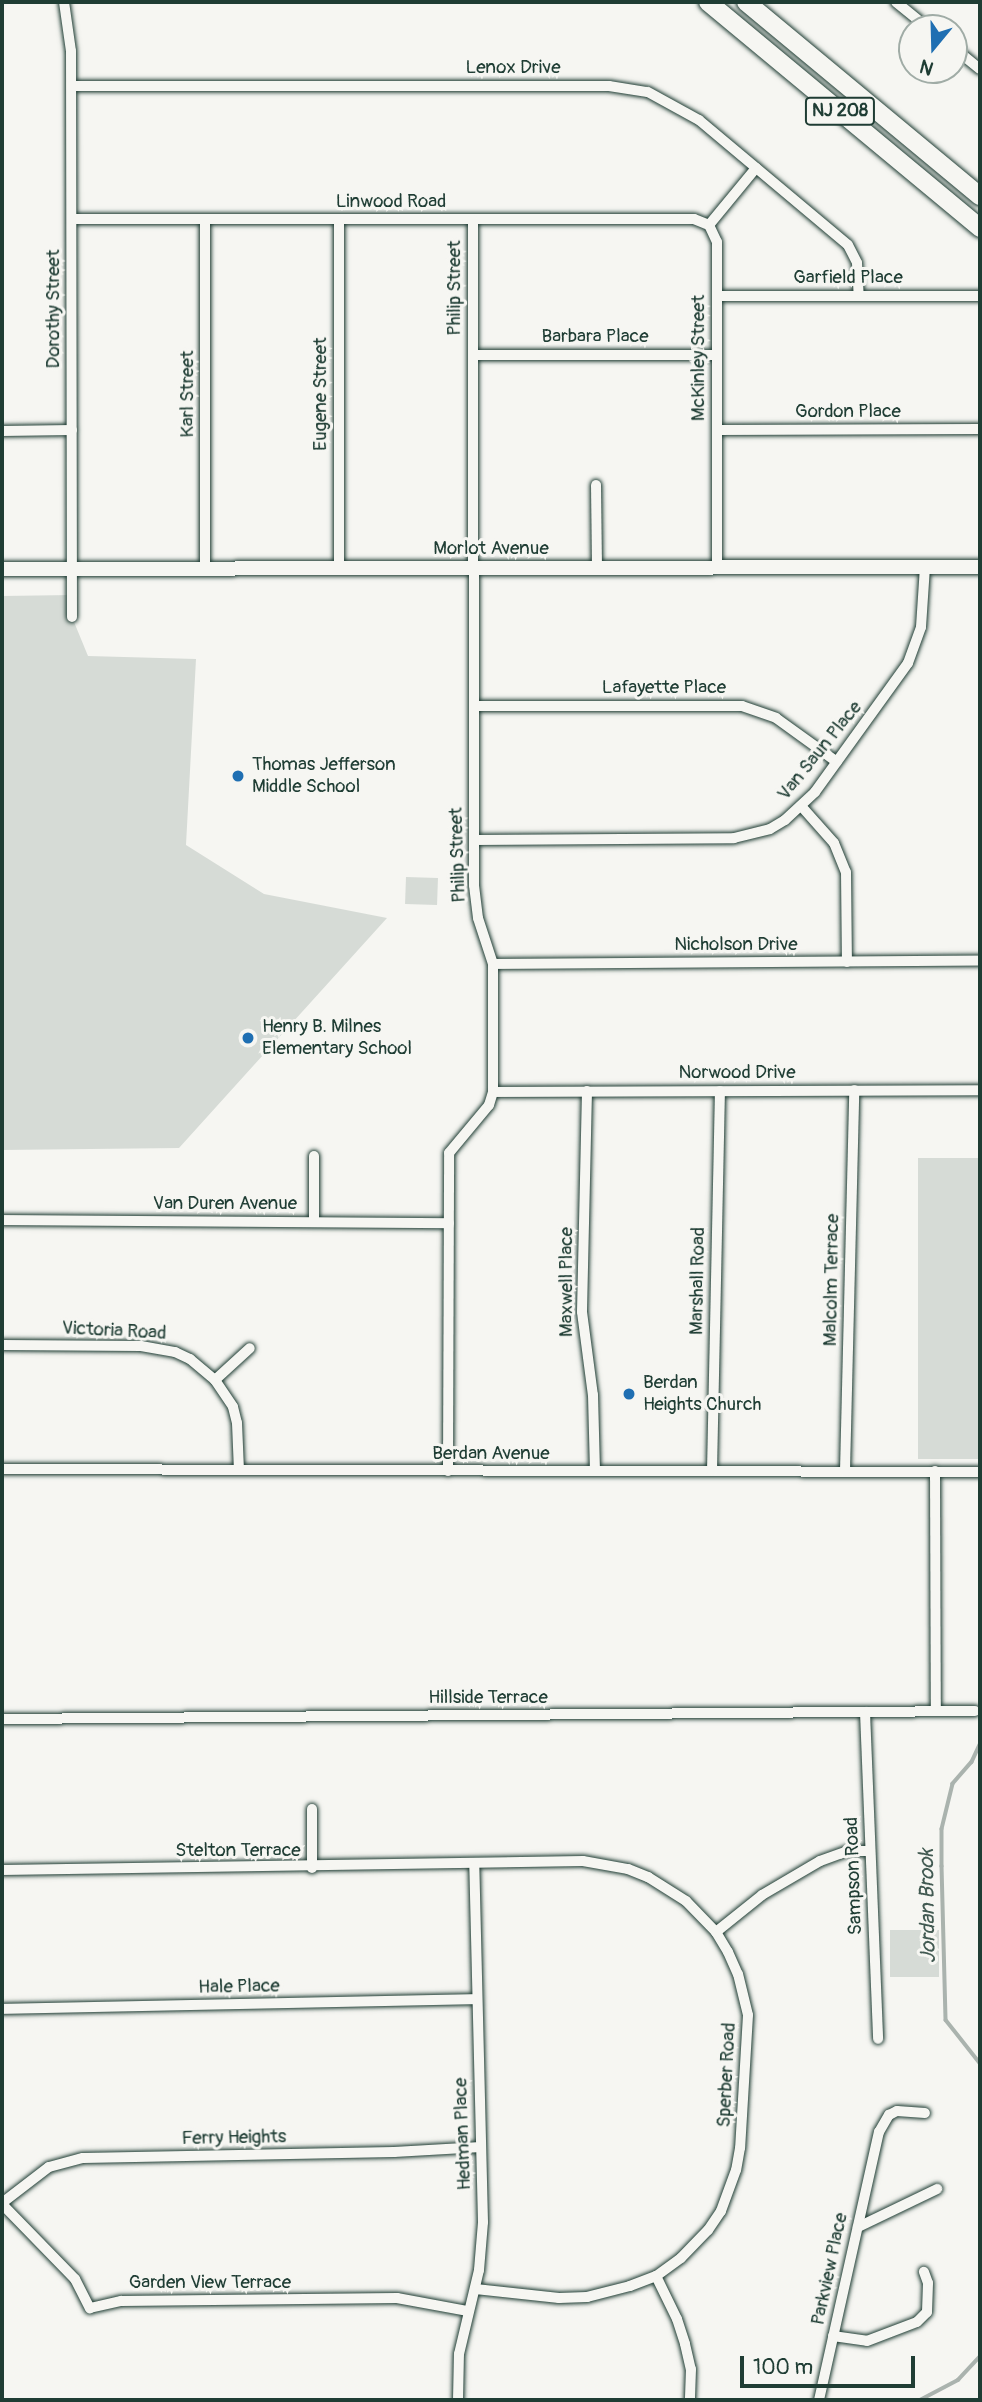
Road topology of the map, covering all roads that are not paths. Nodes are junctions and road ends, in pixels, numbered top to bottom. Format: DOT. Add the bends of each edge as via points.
graph roads {
  1 [pos="64,2"];
  2 [pos="708,2"];
  3 [pos="746,2"];
  4 [pos="896,2"];
  5 [pos="911,14"];
  6 [pos="72,86"];
  7 [pos="756,168"];
  8 [pos="980,196"];
  9 [pos="72,219"];
  10 [pos="339,219"];
  11 [pos="205,220"];
  12 [pos="473,220"];
  13 [pos="709,225"];
  14 [pos="980,228"];
  15 [pos="717,296"];
  16 [pos="859,296"];
  17 [pos="980,296"];
  18 [pos="473,355"];
  19 [pos="717,355"];
  20 [pos="980,429"];
  21 [pos="72,430"];
  22 [pos="717,430"];
  23 [pos="2,431"];
  24 [pos="596,485"];
  25 [pos="717,567"];
  26 [pos="925,567"];
  27 [pos="980,567"];
  28 [pos="339,568"];
  29 [pos="473,568"];
  30 [pos="597,568"];
  31 [pos="2,569"];
  32 [pos="72,569"];
  33 [pos="205,569"];
  34 [pos="72,617"];
  35 [pos="474,706"];
  36 [pos="838,762"];
  37 [pos="802,807"];
  38 [pos="474,840"];
  39 [pos="980,961"];
  40 [pos="847,962"];
  41 [pos="493,964"];
  42 [pos="854,1090"];
  43 [pos="980,1090"];
  44 [pos="587,1091"];
  45 [pos="720,1091"];
  46 [pos="493,1092"];
  47 [pos="314,1156"];
  48 [pos="2,1220"];
  49 [pos="314,1222"];
  50 [pos="449,1223"];
  51 [pos="2,1345"];
  52 [pos="250,1348"];
  53 [pos="215,1380"];
  54 [pos="2,1469"];
  55 [pos="239,1471"];
  56 [pos="447,1471"];
  57 [pos="595,1471"];
  58 [pos="712,1471"];
  59 [pos="845,1471"];
  60 [pos="935,1471"];
  61 [pos="980,1472"];
  62 [pos="975,1711"];
  63 [pos="865,1712"];
  64 [pos="936,1712"];
  65 [pos="2,1719"];
  66 [pos="312,1809"];
  67 [pos="870,1851"];
  68 [pos="474,1865"];
  69 [pos="312,1868"];
  70 [pos="2,1871"];
  71 [pos="716,1932"];
  72 [pos="477,2000"];
  73 [pos="2,2009"];
  74 [pos="878,2039"];
  75 [pos="925,2113"];
  76 [pos="481,2147"];
  77 [pos="937,2189"];
  78 [pos="2,2204"];
  79 [pos="858,2227"];
  80 [pos="924,2272"];
  81 [pos="656,2276"];
  82 [pos="475,2289"];
  83 [pos="467,2311"];
  84 [pos="834,2336"];
  85 [pos="458,2400"];
  86 [pos="690,2400"];
  87 [pos="819,2400"];
  1 -- 6 [label="street, Dorothy Street" via="71,35"];
  2 -- 14 [label="highway, NJ 208"];
  3 -- 8 [label="highway, NJ 208"];
  4 -- 5 [label="street"];
  6 -- 7 [label="street, Lenox Drive" via="629,88 657,95 683,109"];
  6 -- 9 [label="street, Dorothy Street"];
  7 -- 13 [label="street"];
  7 -- 16 [label="street, Lenox Drive" via="848,245 857,262"];
  9 -- 11 [label="street, Linwood Road"];
  9 -- 21 [label="street, Dorothy Street"];
  10 -- 11 [label="street, Linwood Road"];
  10 -- 12 [label="street, Linwood Road"];
  10 -- 28 [label="street, Eugene Street"];
  11 -- 33 [label="street, Karl Street"];
  12 -- 13 [label="street, Linwood Road" via="695,219"];
  12 -- 18 [label="street, Philip Street"];
  13 -- 15 [label="street, McKinley Street" via="717,242"];
  15 -- 16 [label="street, Garfield Place"];
  15 -- 19 [label="street, McKinley Street"];
  16 -- 17 [label="street, Garfield Place"];
  18 -- 19 [label="street, Barbara Place"];
  18 -- 29 [label="street, Philip Street"];
  19 -- 22 [label="street, McKinley Street"];
  20 -- 22 [label="street, Gordon Place"];
  21 -- 23 [label="street"];
  21 -- 32 [label="street, Dorothy Street"];
  22 -- 25 [label="street, McKinley Street"];
  24 -- 30 [label="street"];
  25 -- 26 [label="street, Morlot Avenue"];
  25 -- 30 [label="street, Morlot Avenue"];
  26 -- 27 [label="street, Morlot Avenue"];
  26 -- 36 [label="street, Van Saun Place" via="921,627 908,663"];
  28 -- 29 [label="street, Morlot Avenue"];
  28 -- 33 [label="street, Morlot Avenue"];
  29 -- 30 [label="street, Morlot Avenue"];
  29 -- 35 [label="street, Philip Street"];
  31 -- 32 [label="street, Morlot Avenue"];
  32 -- 33 [label="street, Morlot Avenue"];
  32 -- 34 [label="street, Dorothy Street"];
  35 -- 36 [label="street, Lafayette Place" via="742,706 776,718"];
  35 -- 38 [label="street, Philip Street"];
  36 -- 37 [label="street, Van Saun Place"];
  37 -- 38 [label="street, Van Saun Place" via="770,829 734,838"];
  37 -- 40 [label="street" via="834,843 846,872"];
  38 -- 41 [label="street, Philip Street" via="475,901"];
  39 -- 40 [label="street, Nicholson Drive"];
  40 -- 41 [label="street, Nicholson Drive"];
  41 -- 46 [label="street, Philip Street"];
  42 -- 43 [label="street, Norwood Drive"];
  42 -- 45 [label="street, Norwood Drive"];
  42 -- 59 [label="street, Malcolm Terrace"];
  44 -- 45 [label="street, Norwood Drive"];
  44 -- 46 [label="street, Norwood Drive"];
  44 -- 57 [label="street, Maxwell Place" via="582,1312 593,1395"];
  45 -- 58 [label="street, Marshall Road"];
  46 -- 50 [label="street" via="489,1105 449,1153"];
  47 -- 49 [label="street"];
  48 -- 49 [label="street, Van Duren Avenue"];
  49 -- 50 [label="street, Van Duren Avenue"];
  50 -- 56 [label="street"];
  51 -- 53 [label="street, Victoria Road" via="159,1347 190,1359"];
  52 -- 53 [label="street"];
  53 -- 55 [label="street, Victoria Road" via="237,1423"];
  54 -- 55 [label="street, Berdan Avenue"];
  55 -- 56 [label="street, Berdan Avenue"];
  56 -- 57 [label="street, Berdan Avenue"];
  57 -- 58 [label="street, Berdan Avenue"];
  58 -- 59 [label="street, Berdan Avenue"];
  59 -- 60 [label="street, Berdan Avenue"];
  60 -- 61 [label="street, Berdan Avenue"];
  60 -- 64 [label="street"];
  62 -- 64 [label="street, Hillside Terrace"];
  63 -- 64 [label="street, Hillside Terrace"];
  63 -- 65 [label="street, Hillside Terrace"];
  63 -- 67 [label="street, Sampson Road"];
  66 -- 69 [label="street"];
  67 -- 71 [label="street" via="847,1851 820,1861 762,1895"];
  67 -- 74 [label="street, Sampson Road"];
  68 -- 69 [label="street, Stelton Terrace"];
  68 -- 71 [label="street, Sperber Road" via="583,1861 628,1869 677,1894"];
  68 -- 72 [label="street, Hedman Place"];
  69 -- 70 [label="street, Stelton Terrace"];
  71 -- 81 [label="street, Sperber Road" via="738,1974 748,2015 736,2170 721,2211 708,2230"];
  72 -- 73 [label="street, Hale Place"];
  72 -- 76 [label="street, Hedman Place"];
  75 -- 79 [label="street, Parkview Place" via="906,2110 889,2115 874,2144"];
  76 -- 78 [label="street, Ferry Heights" via="83,2158 49,2167"];
  76 -- 82 [label="street, Hedman Place" via="483,2222"];
  77 -- 79 [label="street"];
  78 -- 83 [label="street, Garden View Terrace" via="75,2279 90,2308 121,2301 397,2298"];
  79 -- 84 [label="street, Parkview Place"];
  80 -- 84 [label="street" via="927,2312 917,2322 867,2341"];
  81 -- 82 [label="street, Sperber Road" via="587,2297 540,2298"];
  81 -- 86 [label="street" via="685,2344 691,2369"];
  82 -- 83 [label="street, Hedman Place"];
  83 -- 85 [label="street, Hedman Place" via="459,2354"];
  84 -- 87 [label="street, Parkview Place"];
}
